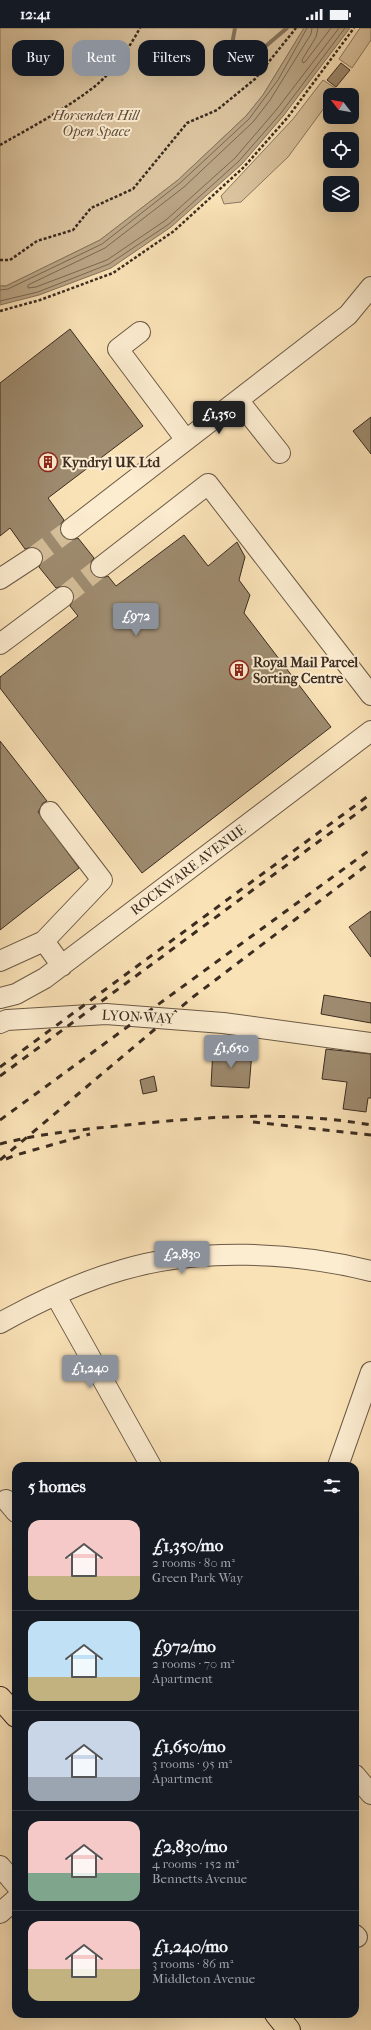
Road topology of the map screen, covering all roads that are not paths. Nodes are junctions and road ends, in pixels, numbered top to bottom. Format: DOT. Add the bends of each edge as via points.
graph roads {
  1 [pos="371,287"];
  2 [pos="140,332"];
  3 [pos="238,400"];
  4 [pos="186,440"];
  5 [pos="280,454"];
  6 [pos="71,529"];
  7 [pos="32,558"];
  8 [pos="101,567"];
  9 [pos="0,579"];
  10 [pos="62,597"];
  11 [pos="0,644"];
  12 [pos="371,695"];
  13 [pos="371,731"];
  14 [pos="50,812"];
  15 [pos="44,941"];
  16 [pos="0,961"];
  17 [pos="62,966"];
  18 [pos="0,998"];
  19 [pos="0,1023"];
  20 [pos="371,1043"];
  21 [pos="371,1271"];
  22 [pos="56,1296"];
  23 [pos="0,1323"];
  24 [pos="371,1372"];
  25 [pos="149,1462"];
  26 [pos="339,1462"];
  27 [pos="0,1698"];
  28 [pos="12,1712"];
  29 [pos="359,1780"];
  30 [pos="371,1794"];
  31 [pos="0,1866"];
  32 [pos="12,1880"];
  33 [pos="12,1902"];
  34 [pos="0,1913"];
  35 [pos="279,2018"];
  36 [pos="289,2030"];
  1 -- 3 [label="street" via="348,315"];
  2 -- 4 [label="street" via="118,349"];
  3 -- 4 [label="street"];
  3 -- 5 [label="street"];
  4 -- 6 [label="street"];
  7 -- 9 [label="street"];
  8 -- 12 [label="street" via="208,484"];
  10 -- 11 [label="street"];
  13 -- 17 [label="street, ROCKWARE AVENUE"];
  14 -- 15 [label="street" via="102,880"];
  15 -- 16 [label="street"];
  15 -- 17 [label="street"];
  17 -- 18 [label="street, ROCKWARE AVENUE" via="16,994"];
  19 -- 20 [label="street, LYON WAY" via="7,1020 106,1014 223,1023"];
  21 -- 22 [label="street" via="314,1259 242,1254 152,1263 122,1270"];
  22 -- 23 [label="street"];
  22 -- 25 [label="street"];
  24 -- 26 [label="street"];
  27 -- 28 [label="main road"];
  29 -- 30 [label="street"];
  31 -- 32 [label="street"];
  33 -- 34 [label="street"];
  35 -- 36 [label="main road"];
}
